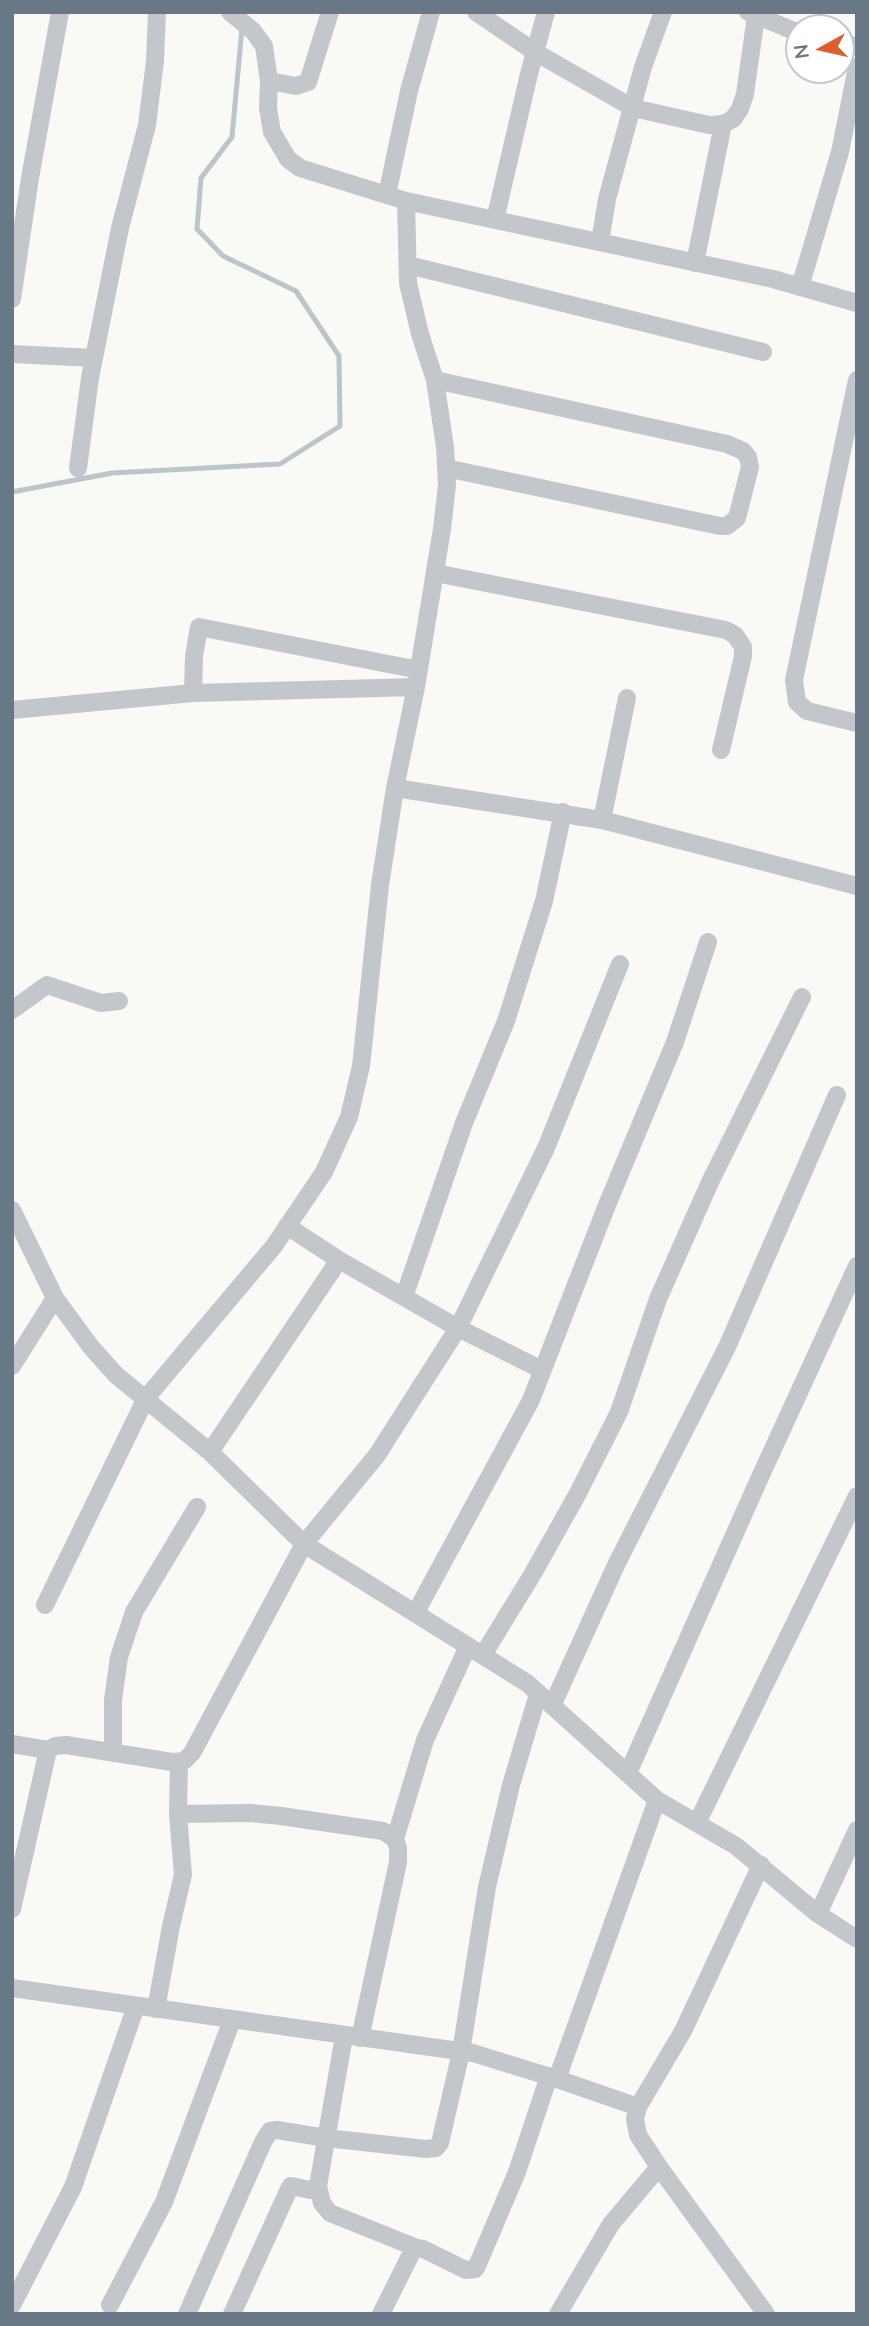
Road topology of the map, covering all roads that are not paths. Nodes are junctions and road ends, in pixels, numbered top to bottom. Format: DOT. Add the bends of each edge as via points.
graph roads {
  1 [pos="60,12"];
  2 [pos="157,12"];
  3 [pos="330,12"];
  4 [pos="431,12"];
  5 [pos="475,12"];
  6 [pos="546,12"];
  7 [pos="663,12"];
  8 [pos="232,14"];
  9 [pos="752,14"];
  10 [pos="785,27"];
  11 [pos="535,52"];
  12 [pos="857,67"];
  13 [pos="270,80"];
  14 [pos="633,108"];
  15 [pos="723,124"];
  16 [pos="387,195"];
  17 [pos="406,201"];
  18 [pos="495,220"];
  19 [pos="600,242"];
  20 [pos="695,262"];
  21 [pos="408,265"];
  22 [pos="800,287"];
  23 [pos="12,299"];
  24 [pos="857,303"];
  25 [pos="763,352"];
  26 [pos="12,354"];
  27 [pos="94,358"];
  28 [pos="435,380"];
  29 [pos="857,380"];
  30 [pos="78,468"];
  31 [pos="446,468"];
  32 [pos="435,573"];
  33 [pos="418,679"];
  34 [pos="193,693"];
  35 [pos="627,698"];
  36 [pos="12,710"];
  37 [pos="857,723"];
  38 [pos="721,750"];
  39 [pos="395,788"];
  40 [pos="563,812"];
  41 [pos="602,820"];
  42 [pos="857,886"];
  43 [pos="708,942"];
  44 [pos="620,964"];
  45 [pos="802,997"];
  46 [pos="119,1001"];
  47 [pos="12,1010"];
  48 [pos="837,1095"];
  49 [pos="12,1210"];
  50 [pos="287,1226"];
  51 [pos="339,1260"];
  52 [pos="857,1266"];
  53 [pos="404,1297"];
  54 [pos="55,1298"];
  55 [pos="458,1328"];
  56 [pos="12,1366"];
  57 [pos="542,1370"];
  58 [pos="145,1398"];
  59 [pos="210,1452"];
  60 [pos="857,1496"];
  61 [pos="197,1507"];
  62 [pos="304,1544"];
  63 [pos="45,1605"];
  64 [pos="416,1612"];
  65 [pos="475,1650"];
  66 [pos="538,1694"];
  67 [pos="552,1706"];
  68 [pos="12,1745"];
  69 [pos="48,1750"];
  70 [pos="113,1753"];
  71 [pos="178,1762"];
  72 [pos="628,1773"];
  73 [pos="657,1800"];
  74 [pos="178,1814"];
  75 [pos="697,1823"];
  76 [pos="857,1830"];
  77 [pos="395,1839"];
  78 [pos="761,1865"];
  79 [pos="12,1909"];
  80 [pos="818,1914"];
  81 [pos="857,1939"];
  82 [pos="12,1988"];
  83 [pos="136,2006"];
  84 [pos="156,2009"];
  85 [pos="232,2020"];
  86 [pos="352,2037"];
  87 [pos="461,2052"];
  88 [pos="553,2077"];
  89 [pos="638,2107"];
  90 [pos="326,2138"];
  91 [pos="659,2167"];
  92 [pos="318,2186"];
  93 [pos="417,2248"];
  94 [pos="12,2305"];
  95 [pos="110,2305"];
  96 [pos="757,2310"];
  97 [pos="187,2314"];
  98 [pos="232,2314"];
  99 [pos="381,2314"];
  100 [pos="558,2314"];
  1 -- 23 [label="street"];
  2 -- 27 [label="street" via="147,125"];
  3 -- 13 [label="street" via="308,82 296,86"];
  4 -- 16 [label="street"];
  5 -- 11 [label="street"];
  6 -- 11 [label="street"];
  7 -- 14 [label="street"];
  8 -- 13 [label="street" via="264,46"];
  9 -- 10 [label="street"];
  9 -- 15 [label="street" via="745,94 733,119"];
  11 -- 14 [label="street"];
  11 -- 18 [label="street"];
  12 -- 22 [label="street" via="840,152"];
  13 -- 16 [label="street" via="272,132 288,159 300,168"];
  14 -- 15 [label="street"];
  14 -- 19 [label="street"];
  15 -- 20 [label="street"];
  16 -- 17 [label="street"];
  17 -- 18 [label="street"];
  17 -- 21 [label="street"];
  18 -- 19 [label="street"];
  19 -- 20 [label="street"];
  20 -- 22 [label="street"];
  21 -- 25 [label="street"];
  21 -- 28 [label="street" via="420,334"];
  22 -- 24 [label="street"];
  26 -- 27 [label="street"];
  27 -- 30 [label="street"];
  28 -- 31 [label="street"];
  28 -- 31 [label="street" via="727,444 743,451 750,467 737,518 727,526"];
  29 -- 37 [label="street" via="794,680 797,702 807,711"];
  31 -- 32 [label="street"];
  32 -- 33 [label="street"];
  32 -- 38 [label="street" via="735,635 743,656"];
  33 -- 34 [label="street"];
  33 -- 34 [label="street" via="199,627"];
  33 -- 39 [label="street"];
  34 -- 36 [label="street"];
  35 -- 41 [label="street"];
  39 -- 40 [label="street"];
  39 -- 50 [label="street" via="361,1066 352,1105 324,1172"];
  40 -- 41 [label="street"];
  40 -- 53 [label="street" via="544,901 506,1021 464,1123"];
  41 -- 42 [label="street"];
  43 -- 57 [label="street" via="676,1042"];
  44 -- 55 [label="street" via="546,1148"];
  45 -- 65 [label="street" via="705,1192 658,1299 619,1412 564,1518"];
  46 -- 47 [label="street" via="101,1003 47,985"];
  48 -- 67 [label="street" via="727,1348 617,1563"];
  49 -- 54 [label="street"];
  50 -- 51 [label="street"];
  50 -- 58 [label="street"];
  51 -- 53 [label="street"];
  51 -- 59 [label="street"];
  52 -- 72 [label="street"];
  53 -- 55 [label="street"];
  54 -- 56 [label="street"];
  54 -- 58 [label="street" via="107,1366"];
  55 -- 57 [label="street"];
  55 -- 62 [label="street" via="377,1455"];
  57 -- 64 [label="street" via="531,1400"];
  58 -- 59 [label="street"];
  58 -- 63 [label="street"];
  59 -- 62 [label="street"];
  60 -- 75 [label="street"];
  61 -- 70 [label="street" via="130,1623 119,1657"];
  62 -- 64 [label="street"];
  62 -- 71 [label="street" via="192,1753"];
  64 -- 65 [label="street"];
  65 -- 66 [label="street"];
  65 -- 77 [label="street" via="425,1740"];
  66 -- 67 [label="street"];
  66 -- 87 [label="street" via="486,1887"];
  67 -- 72 [label="street"];
  68 -- 69 [label="street"];
  69 -- 70 [label="street" via="60,1745"];
  69 -- 79 [label="street"];
  70 -- 71 [label="street"];
  71 -- 74 [label="street"];
  72 -- 73 [label="street"];
  73 -- 75 [label="street"];
  73 -- 88 [label="street"];
  74 -- 77 [label="street" via="281,1815 383,1831"];
  74 -- 84 [label="street" via="183,1875"];
  75 -- 78 [label="street"];
  76 -- 80 [label="street"];
  77 -- 86 [label="street" via="398,1862"];
  78 -- 80 [label="street"];
  78 -- 89 [label="street" via="683,2032"];
  80 -- 81 [label="street"];
  82 -- 83 [label="street"];
  83 -- 84 [label="street"];
  83 -- 94 [label="street" via="73,2187"];
  84 -- 85 [label="street"];
  85 -- 86 [label="street"];
  85 -- 95 [label="street" via="164,2202"];
  86 -- 87 [label="street"];
  86 -- 90 [label="street"];
  87 -- 88 [label="street"];
  87 -- 90 [label="street" via="436,2148"];
  88 -- 89 [label="street"];
  88 -- 93 [label="street" via="475,2269 466,2270"];
  89 -- 91 [label="street" via="638,2135"];
  90 -- 92 [label="street"];
  90 -- 97 [label="street" via="277,2130 266,2135"];
  91 -- 96 [label="street"];
  91 -- 100 [label="street" via="611,2224"];
  92 -- 93 [label="street" via="330,2213"];
  92 -- 98 [label="street" via="310,2190 291,2186"];
  93 -- 99 [label="street"];
}
